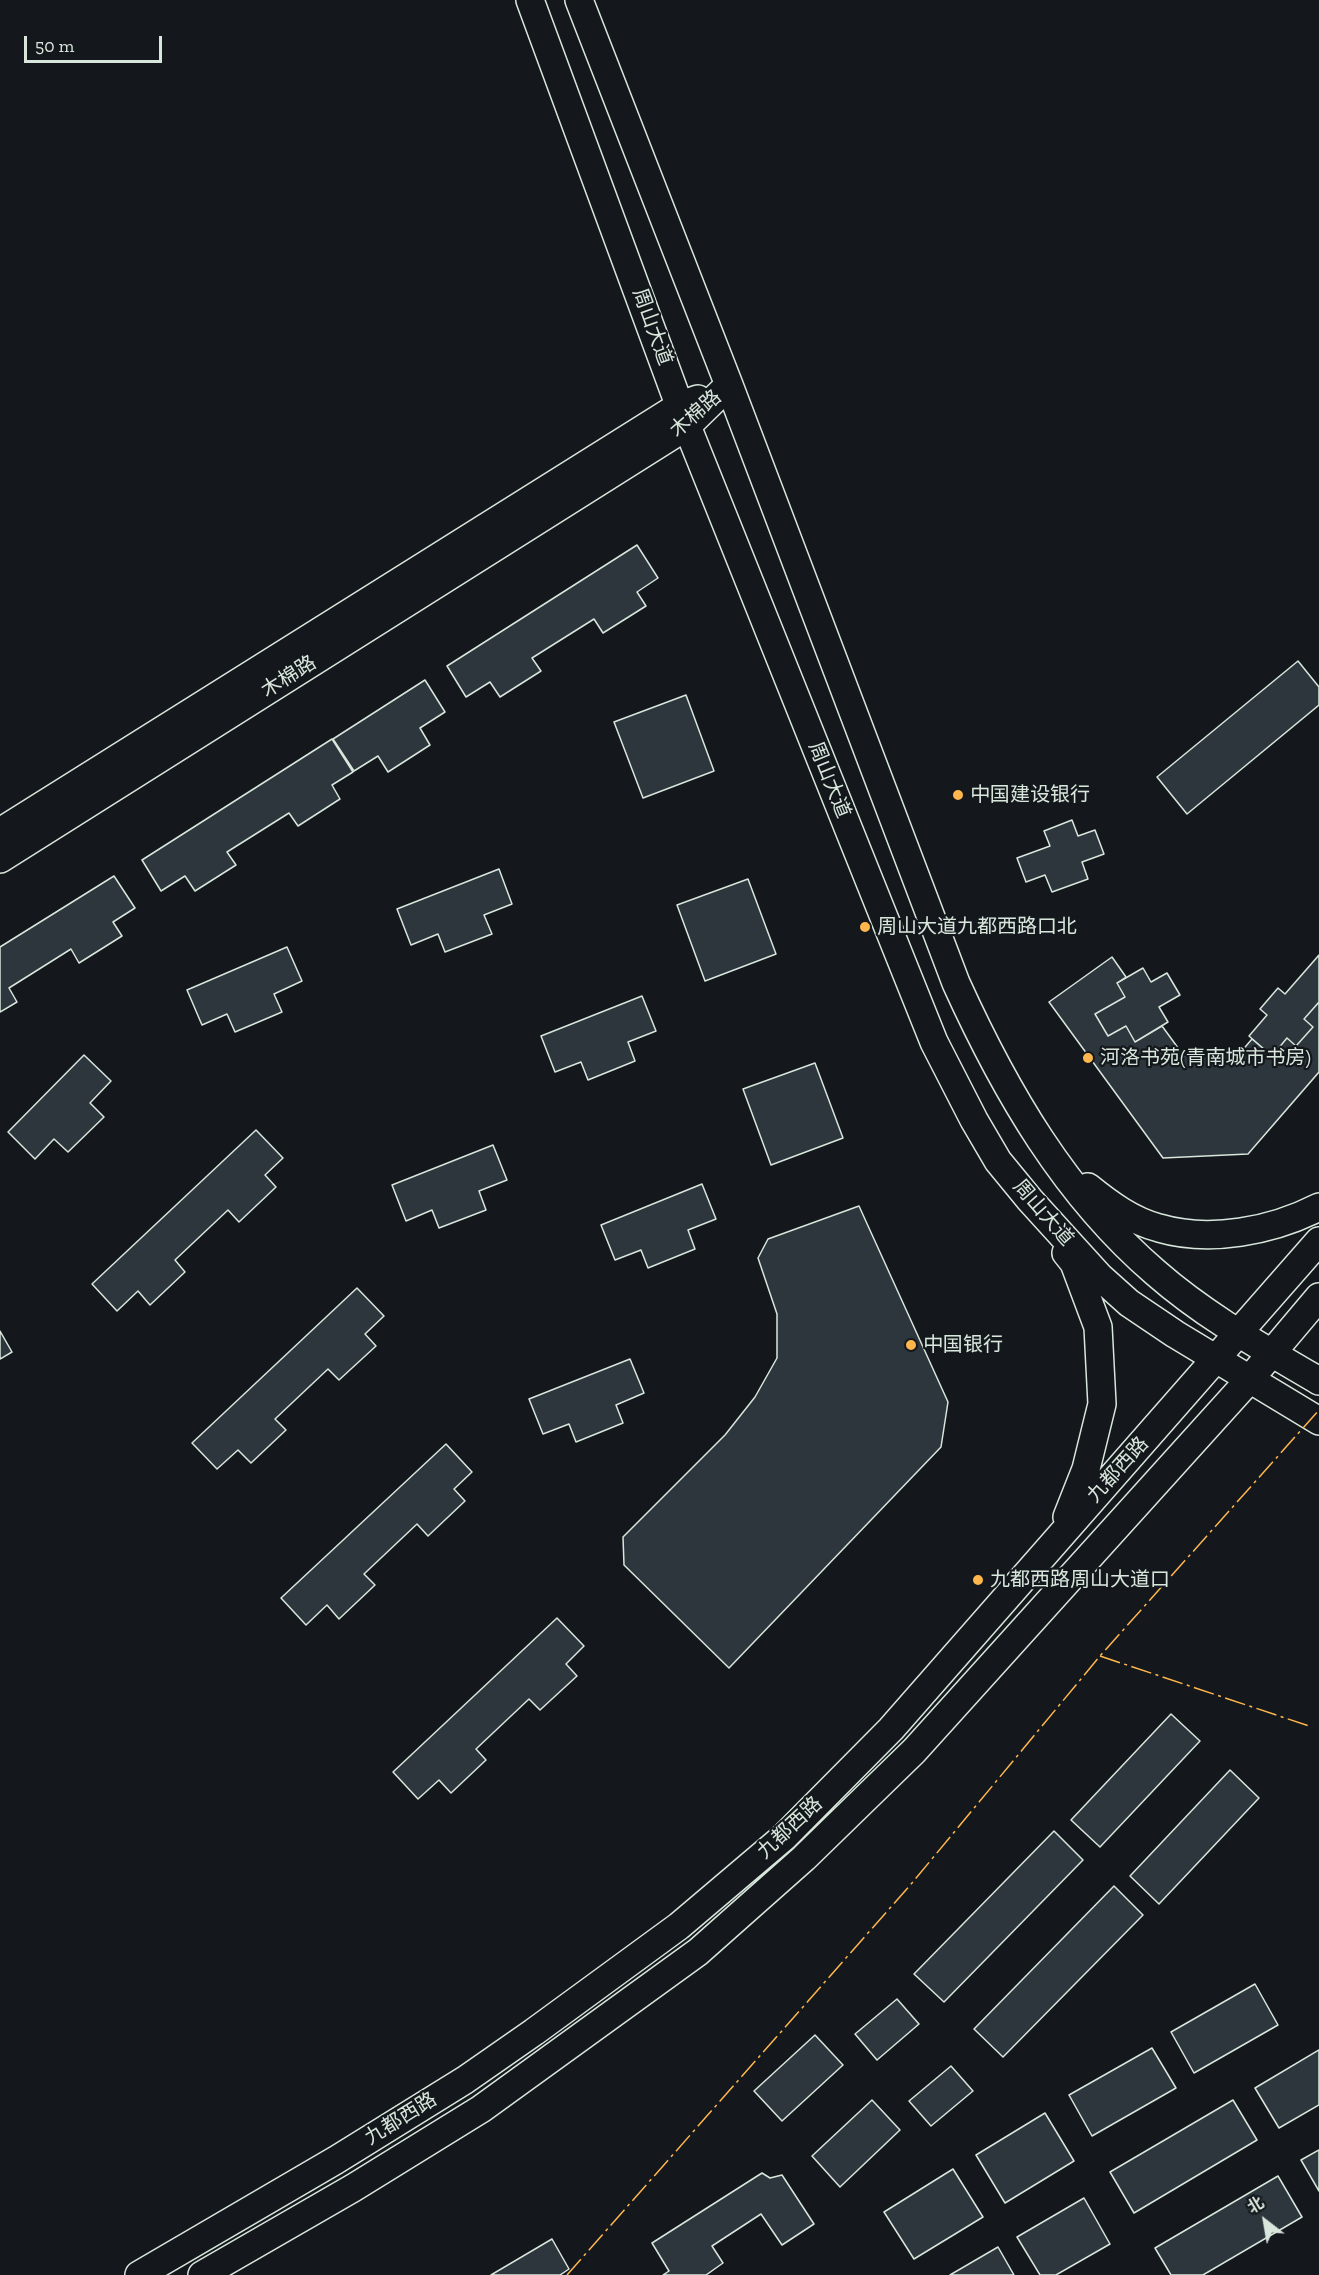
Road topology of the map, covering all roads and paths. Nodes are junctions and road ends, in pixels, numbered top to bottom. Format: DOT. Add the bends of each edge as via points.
graph roads {
  1 [pos="530,0"];
  2 [pos="579,0"];
  3 [pos="729,385"];
  4 [pos="684,416"];
  5 [pos="0,832"];
  6 [pos="0,859"];
  7 [pos="1051,1157"];
  8 [pos="1030,1200"];
  9 [pos="1319,1207"];
  10 [pos="1319,1241"];
  11 [pos="1319,1297"];
  12 [pos="1240,1332"];
  13 [pos="1272,1353"];
  14 [pos="1216,1359"];
  15 [pos="1249,1380"];
  16 [pos="1319,1381"];
  17 [pos="1319,1421"];
  18 [pos="1059,1536"];
  19 [pos="139,2275"];
  20 [pos="202,2275"];
  1 -- 4 [label="main road, 周山大道"];
  2 -- 3 [label="main road, 周山大道"];
  3 -- 4 [label="main road, 木棉路"];
  3 -- 7 [label="main road, 周山大道" via="956,983 1003,1078"];
  4 -- 5 [label="main road, 木棉路"];
  4 -- 6 [label="main road, 木棉路"];
  4 -- 8 [label="main road, 周山大道" via="934,1042 974,1120 999,1161"];
  7 -- 9 [label="main road" via="1128,1215 1182,1234 1245,1231 1278,1224"];
  7 -- 12 [label="main road, 周山大道" via="1100,1218 1156,1274"];
  8 -- 14 [label="main road, 周山大道" via="1129,1303"];
  8 -- 18 [label="main road" via="1074,1263 1098,1327 1102,1404 1086,1469"];
  10 -- 12 [label="main road, 九都西路"];
  11 -- 13 [label="main road, 九都西路"];
  12 -- 13 [label="main road, 周山大道"];
  12 -- 14 [label="main road, 九都西路"];
  13 -- 15 [label="main road, 九都西路"];
  13 -- 16 [label="main road, 周山大道"];
  14 -- 15 [label="main road, 周山大道"];
  14 -- 18 [label="main road, 九都西路"];
  15 -- 17 [label="main road, 周山大道"];
  15 -- 20 [label="main road, 九都西路" via="914,1751 804,1858 698,1952 481,2109"];
  18 -- 19 [label="main road, 九都西路" via="891,1729 784,1837 679,1926 465,2080"];
}
